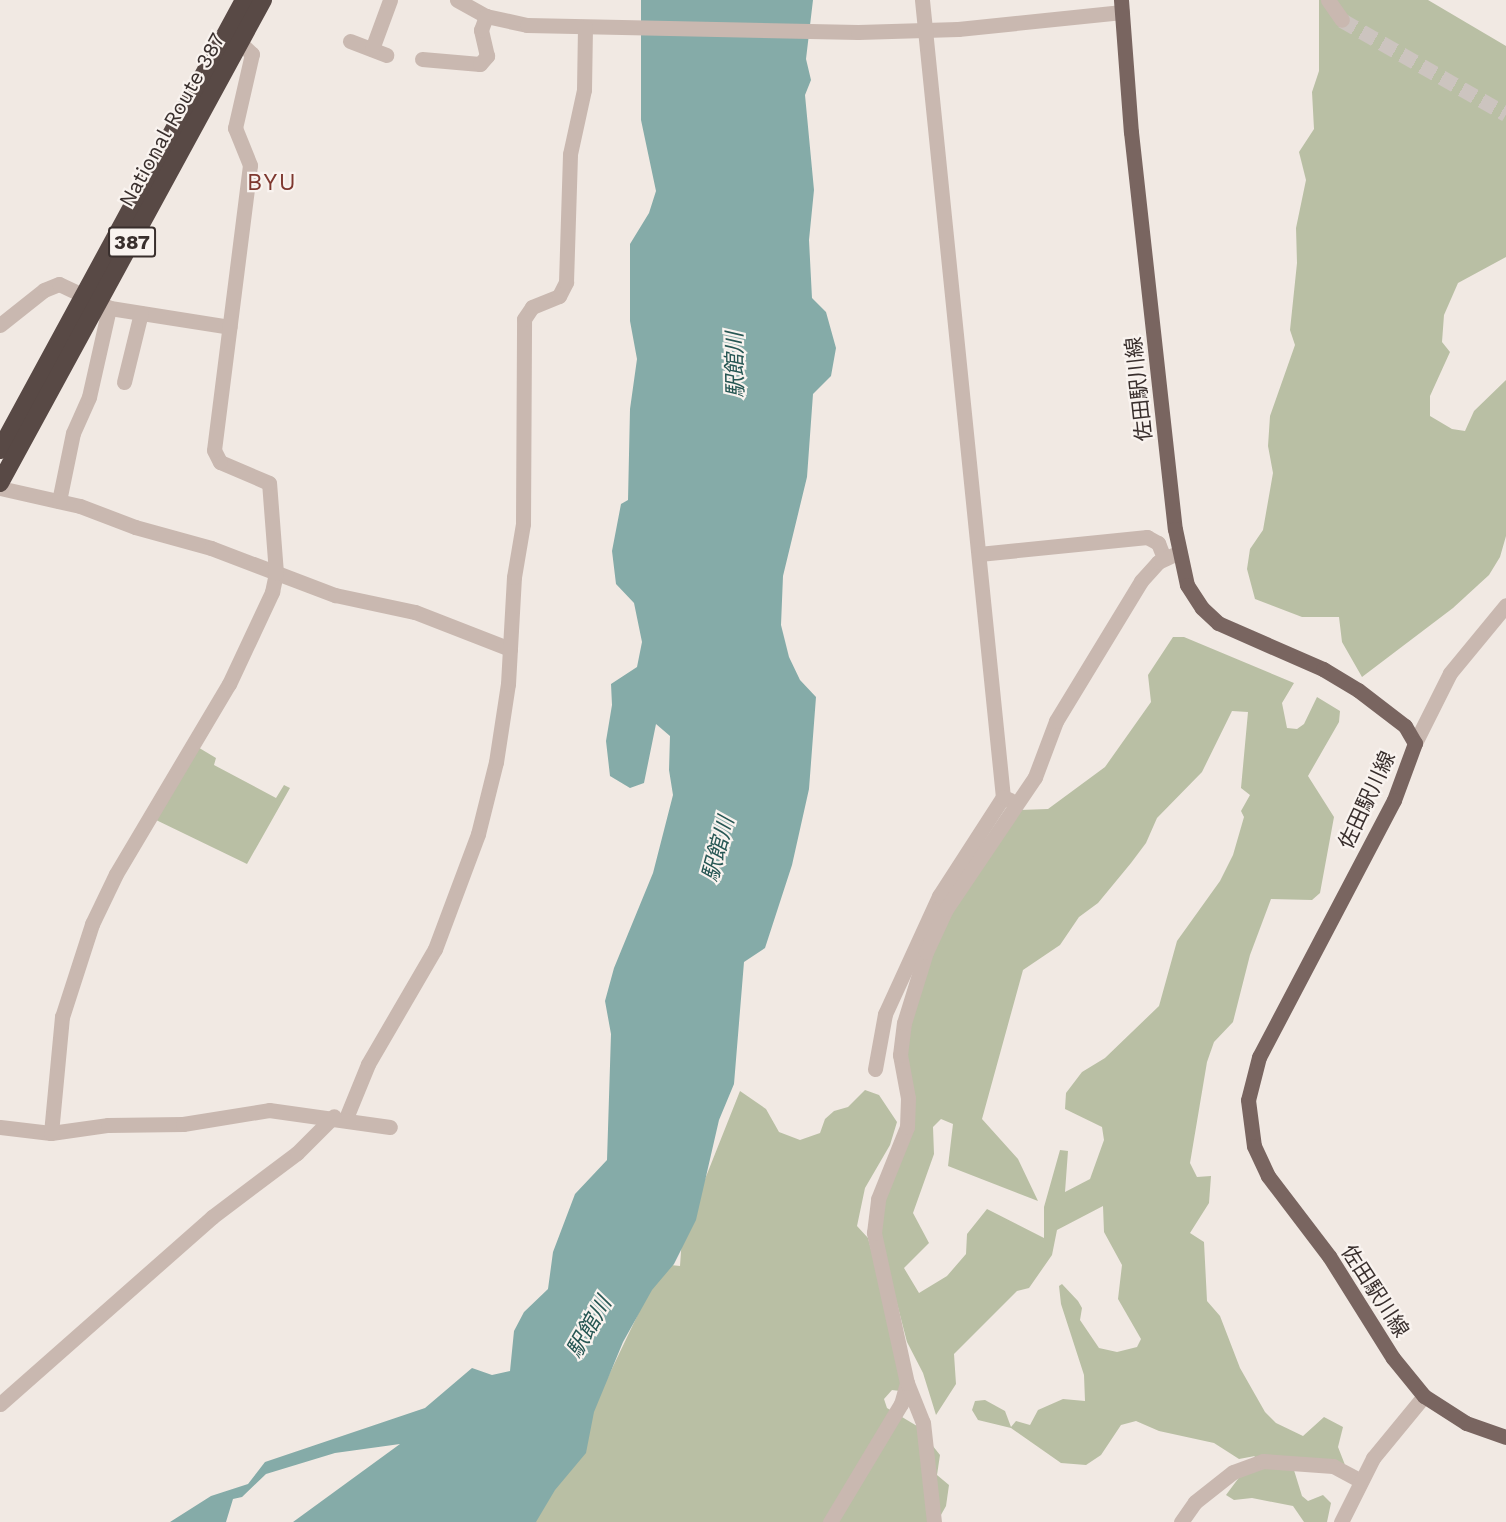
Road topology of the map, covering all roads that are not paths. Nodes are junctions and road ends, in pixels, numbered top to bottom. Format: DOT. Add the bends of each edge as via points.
graph roads {
  1 [pos="244,0"];
  2 [pos="263,0"];
  3 [pos="390,0"];
  4 [pos="457,0"];
  5 [pos="922,0"];
  6 [pos="1328,0"];
  7 [pos="1121,6"];
  8 [pos="486,16"];
  9 [pos="1342,20"];
  10 [pos="587,27"];
  11 [pos="927,30"];
  12 [pos="350,41"];
  13 [pos="240,43"];
  14 [pos="422,59"];
  15 [pos="97,302"];
  16 [pos="141,313"];
  17 [pos="0,325"];
  18 [pos="230,327"];
  19 [pos="124,382"];
  20 [pos="0,450"];
  21 [pos="0,483"];
  22 [pos="0,488"];
  23 [pos="59,501"];
  24 [pos="1179,552"];
  25 [pos="979,554"];
  26 [pos="1164,558"];
  27 [pos="276,573"];
  28 [pos="1506,605"];
  29 [pos="510,649"];
  30 [pos="1415,743"];
  31 [pos="1003,797"];
  32 [pos="1019,804"];
  33 [pos="875,1069"];
  34 [pos="340,1117"];
  35 [pos="0,1127"];
  36 [pos="390,1127"];
  37 [pos="51,1133"];
  38 [pos="908,1383"];
  39 [pos="1424,1396"];
  40 [pos="0,1404"];
  41 [pos="1506,1437"];
  42 [pos="1359,1480"];
  43 [pos="830,1522"];
  44 [pos="934,1522"];
  45 [pos="1181,1522"];
  46 [pos="1341,1522"];
  1 -- 15 [label="highway, National Route 387 / 387"];
  2 -- 13 [label="highway, National Route 387 / 387"];
  3 -- 12 [label="street" via="376,14 379,52"];
  4 -- 8 [label="street"];
  5 -- 11 [label="street"];
  6 -- 9 [label="street"];
  7 -- 11 [label="street"];
  7 -- 24 [label="main road, 佐田駅川線" via="1132,144"];
  8 -- 10 [label="street" via="527,25"];
  8 -- 14 [label="street" via="481,30 487,56 480,64"];
  10 -- 11 [label="street"];
  10 -- 29 [label="street" via="585,81 570,154 566,282 559,296 532,307 524,319 523,524 514,577"];
  11 -- 25 [label="street"];
  13 -- 15 [label="highway, National Route 387 / 387"];
  13 -- 18 [label="street" via="252,54 235,128 250,165"];
  15 -- 16 [label="street"];
  15 -- 17 [label="street" via="63,284 52,285"];
  15 -- 20 [label="highway, National Route 387 / 387"];
  15 -- 21 [label="highway, National Route 387 / 387"];
  15 -- 23 [label="street" via="89,397 73,433"];
  16 -- 18 [label="street"];
  16 -- 19 [label="street"];
  18 -- 27 [label="street" via="214,455 220,462 269,483"];
  22 -- 23 [label="street"];
  23 -- 27 [label="street" via="200,544"];
  24 -- 26 [label="street"];
  24 -- 30 [label="main road, 佐田駅川線" via="1187,585 1218,623 1323,669 1359,690 1405,726"];
  25 -- 26 [label="street" via="1147,537 1158,543"];
  25 -- 31 [label="street"];
  26 -- 32 [label="street" via="1141,581 1056,721 1040,769"];
  27 -- 29 [label="street" via="336,595 415,612"];
  27 -- 37 [label="street" via="272,592 229,684 123,862 92,924 62,1017"];
  28 -- 30 [label="street" via="1450,673"];
  29 -- 34 [label="street" via="496,762 459,887 426,968"];
  30 -- 39 [label="main road, 佐田駅川線" via="1389,810 1259,1057 1249,1090 1248,1111 1254,1146 1268,1176 1329,1256 1388,1350"];
  31 -- 32 [label="street"];
  31 -- 33 [label="street" via="929,917 885,1014"];
  32 -- 38 [label="street" via="946,909 926,952 904,1023 900,1055 908,1098 907,1127 878,1199 874,1222"];
  34 -- 36 [label="street"];
  34 -- 37 [label="street" via="255,1111 183,1124 108,1125"];
  34 -- 40 [label="street" via="212,1217"];
  35 -- 37 [label="street"];
  38 -- 43 [label="street" via="901,1404"];
  38 -- 44 [label="street" via="929,1451"];
  39 -- 41 [label="main road, 佐田駅川線" via="1466,1423"];
  39 -- 42 [label="street"];
  42 -- 45 [label="street" via="1333,1466 1290,1461 1255,1463 1233,1472 1210,1489"];
  42 -- 46 [label="street"];
}
